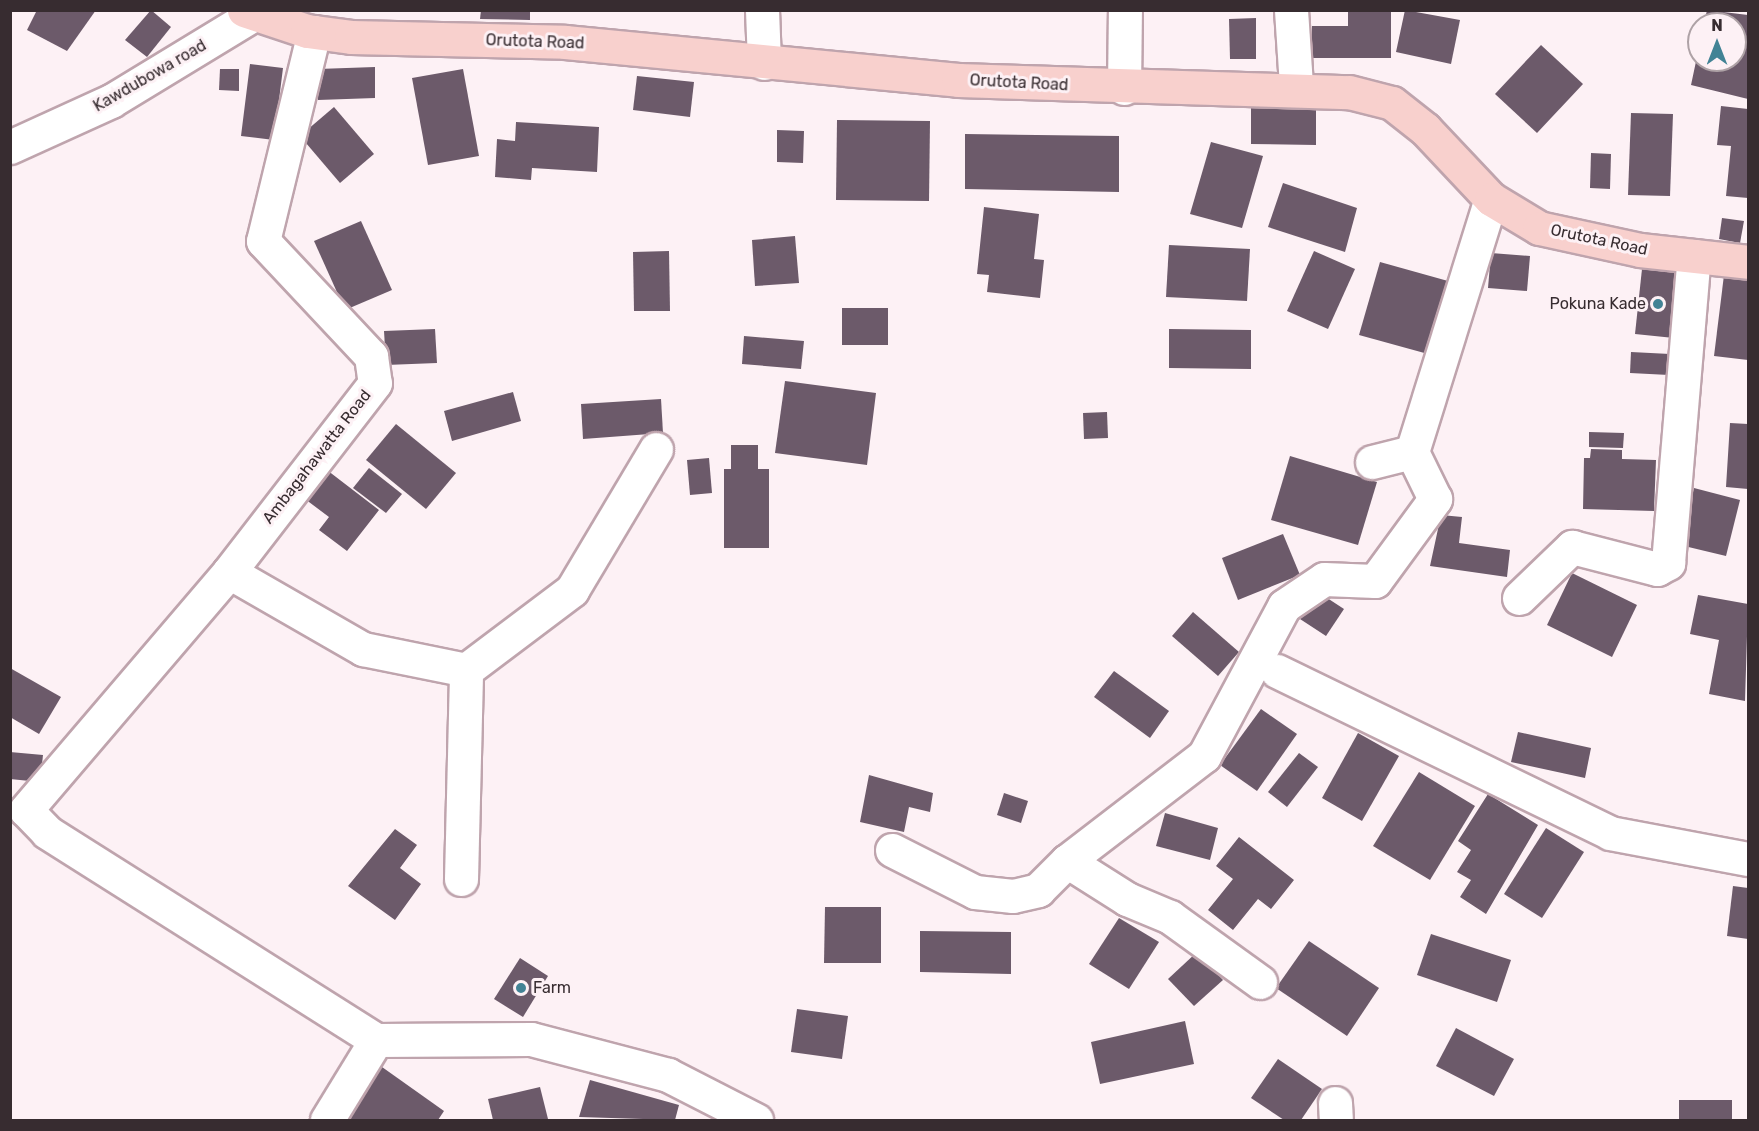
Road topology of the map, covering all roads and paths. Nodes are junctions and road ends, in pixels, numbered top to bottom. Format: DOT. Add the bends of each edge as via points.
graph roads {
  1 [pos="762,10"];
  2 [pos="1125,10"];
  3 [pos="1291,10"];
  4 [pos="249,12"];
  5 [pos="314,32"];
  6 [pos="764,63"];
  7 [pos="1296,86"];
  8 [pos="1124,88"];
  9 [pos="10,147"];
  10 [pos="1491,199"];
  11 [pos="1694,256"];
  12 [pos="1749,262"];
  13 [pos="656,449"];
  14 [pos="1412,452"];
  15 [pos="1372,462"];
  16 [pos="229,572"];
  17 [pos="1519,598"];
  18 [pos="466,670"];
  19 [pos="1277,671"];
  20 [pos="892,850"];
  21 [pos="1749,859"];
  22 [pos="1067,861"];
  23 [pos="461,879"];
  24 [pos="1260,982"];
  25 [pos="376,1040"];
  26 [pos="327,1120"];
  27 [pos="756,1120"];
  1 -- 6 [label="street"];
  2 -- 8 [label="street"];
  3 -- 7 [label="street"];
  4 -- 5 [label="main road, Orutota Road"];
  4 -- 9 [label="street, Kawdubowa road" via="111,101"];
  5 -- 6 [label="main road, Orutota Road" via="565,42"];
  5 -- 16 [label="street, Ambagahawatta Road" via="264,242 371,356 375,383"];
  6 -- 8 [label="main road, Orutota Road"];
  7 -- 8 [label="main road, Orutota Road"];
  7 -- 10 [label="main road, Orutota Road" via="1392,103 1425,129"];
  10 -- 11 [label="main road, Orutota Road" via="1539,228"];
  10 -- 14 [label="street"];
  11 -- 12 [label="main road, Orutota Road"];
  11 -- 17 [label="street" via="1668,563 1657,569 1572,548"];
  13 -- 18 [label="street" via="572,590"];
  14 -- 15 [label="street"];
  14 -- 22 [label="street" via="1435,499 1375,581 1324,579 1284,606 1204,756"];
  16 -- 18 [label="street" via="363,650"];
  16 -- 25 [label="street, Ambagahawatta Road" via="26,810 46,832"];
  18 -- 23 [label="street"];
  19 -- 21 [label="street" via="1610,833"];
  20 -- 22 [label="street" via="975,892 1013,896 1038,890"];
  22 -- 24 [label="street" via="1127,899 1170,916"];
  25 -- 26 [label="street"];
  25 -- 27 [label="street" via="531,1039 668,1075"];
}
